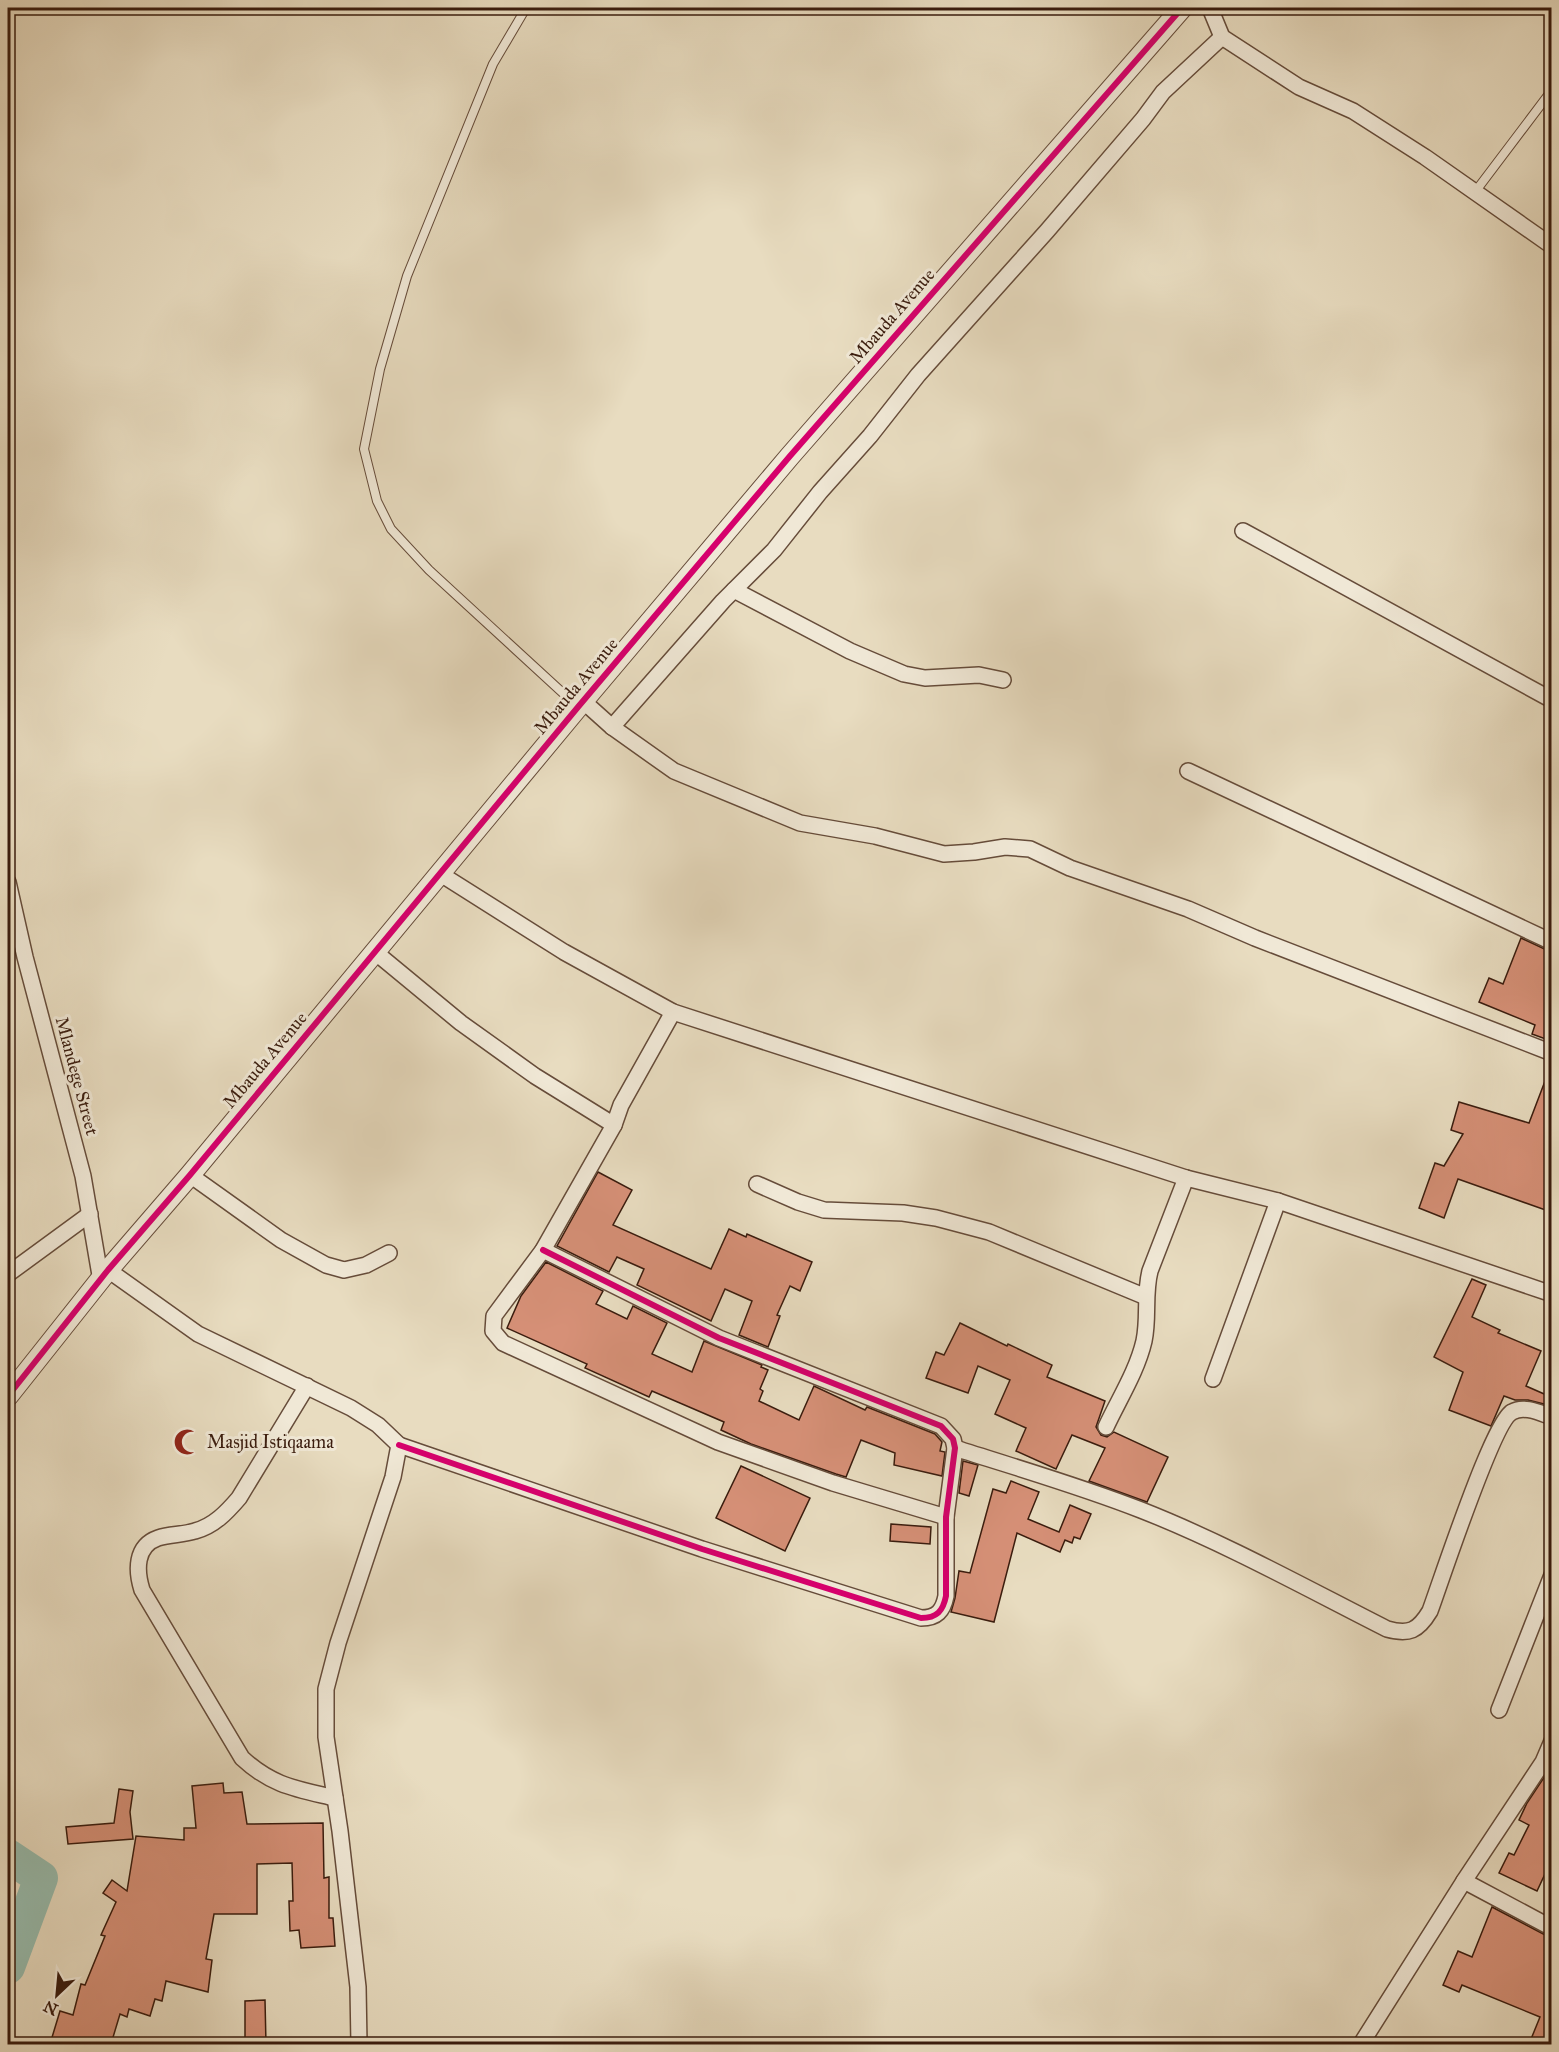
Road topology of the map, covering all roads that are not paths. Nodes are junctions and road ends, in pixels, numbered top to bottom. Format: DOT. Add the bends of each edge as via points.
graph roads {
  1 [pos="526,8"];
  2 [pos="1182,8"];
  3 [pos="1210,8"];
  4 [pos="1222,37"];
  5 [pos="1551,90"];
  6 [pos="1475,192"];
  7 [pos="1551,246"];
  8 [pos="1243,531"];
  9 [pos="734,590"];
  10 [pos="1003,680"];
  11 [pos="1551,700"];
  12 [pos="581,704"];
  13 [pos="612,727"];
  14 [pos="1188,771"];
  15 [pos="439,873"];
  16 [pos="8,882"];
  17 [pos="1551,942"];
  18 [pos="375,952"];
  19 [pos="673,1012"];
  20 [pos="1551,1053"];
  21 [pos="614,1125"];
  22 [pos="190,1175"];
  23 [pos="1186,1178"];
  24 [pos="757,1184"];
  25 [pos="1278,1201"];
  26 [pos="90,1214"];
  27 [pos="543,1250"];
  28 [pos="389,1252"];
  29 [pos="8,1274"];
  30 [pos="104,1275"];
  31 [pos="1551,1294"];
  32 [pos="1146,1297"];
  33 [pos="1213,1379"];
  34 [pos="307,1386"];
  35 [pos="8,1396"];
  36 [pos="1551,1418"];
  37 [pos="1106,1427"];
  38 [pos="399,1445"];
  39 [pos="955,1448"];
  40 [pos="946,1517"];
  41 [pos="1551,1575"];
  42 [pos="1499,1710"];
  43 [pos="1551,1741"];
  44 [pos="1547,1764"];
  45 [pos="335,1798"];
  46 [pos="1464,1881"];
  47 [pos="1551,1928"];
  48 [pos="359,2044"];
  49 [pos="1361,2044"];
  1 -- 12 [label="lane" via="493,64 407,276 380,369 364,449 377,501 391,529 429,570"];
  2 -- 12 [label="street, Mbauda Avenue" via="790,456"];
  3 -- 4 [label="street"];
  4 -- 6 [label="street" via="1299,87 1353,111"];
  4 -- 9 [label="street" via="1163,92 1047,231 918,375 774,550"];
  5 -- 6 [label="lane"];
  6 -- 7 [label="street"];
  8 -- 11 [label="street"];
  9 -- 10 [label="street" via="850,651 904,674 925,678 979,675"];
  9 -- 13 [label="street"];
  12 -- 13 [label="street"];
  12 -- 15 [label="street, Mbauda Avenue"];
  13 -- 20 [label="street" via="674,771 800,823 875,836 944,854 1005,847 1030,849 1070,868 1188,909"];
  14 -- 17 [label="street"];
  15 -- 18 [label="street, Mbauda Avenue"];
  15 -- 19 [label="street" via="564,952"];
  16 -- 26 [label="street, Mlandege Street"];
  18 -- 21 [label="street" via="461,1023 535,1076"];
  18 -- 22 [label="street, Mbauda Avenue"];
  19 -- 21 [label="street" via="621,1105"];
  19 -- 23 [label="street"];
  21 -- 27 [label="street"];
  22 -- 28 [label="street" via="281,1240 326,1265 344,1270 366,1265"];
  22 -- 30 [label="street, Mbauda Avenue"];
  23 -- 25 [label="street"];
  23 -- 32 [label="street" via="1153,1258"];
  24 -- 32 [label="street" via="824,1210 903,1213 963,1224"];
  25 -- 31 [label="street"];
  25 -- 33 [label="street"];
  26 -- 29 [label="street"];
  26 -- 30 [label="street, Mlandege Street"];
  27 -- 39 [label="street" via="719,1338 933,1421 949,1433"];
  27 -- 40 [label="street" via="494,1316 493,1331 503,1342 718,1442 833,1483"];
  30 -- 34 [label="street" via="198,1334"];
  30 -- 35 [label="street, Mbauda Avenue"];
  32 -- 37 [label="street" via="1140,1353"];
  34 -- 38 [label="street" via="360,1413"];
  34 -- 45 [label="street" via="227,1512 196,1531 152,1542 140,1556 138,1576 142,1590 242,1758 272,1780"];
  36 -- 39 [label="street" via="1529,1409 1514,1410 1505,1417 1430,1611 1423,1624 1400,1632 1387,1629 1202,1535 1142,1510"];
  38 -- 40 [label="street" via="921,1618 931,1618 944,1606"];
  38 -- 45 [label="street" via="393,1477 326,1689 326,1737"];
  39 -- 40 [label="street"];
  41 -- 42 [label="street"];
  43 -- 44 [label="street"];
  44 -- 46 [label="street"];
  45 -- 48 [label="street" via="358,1988"];
  46 -- 47 [label="street"];
  46 -- 49 [label="street"];
}
